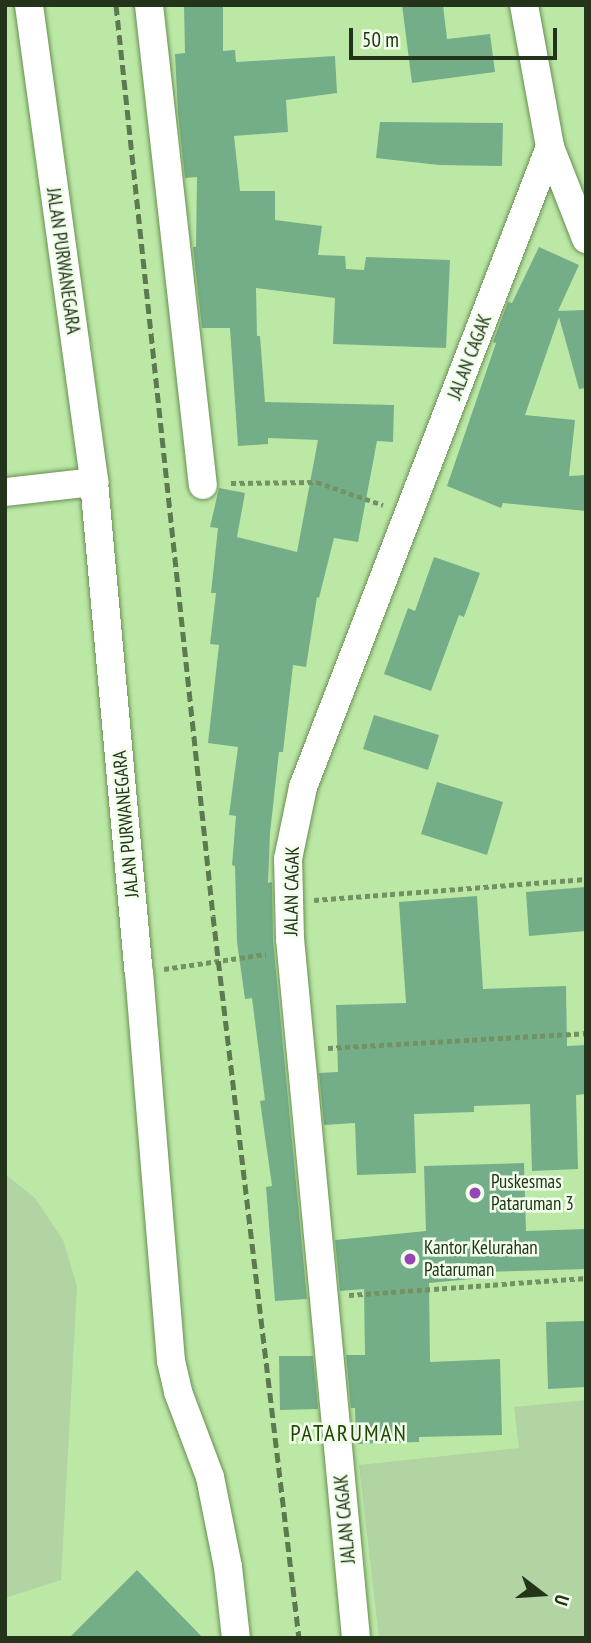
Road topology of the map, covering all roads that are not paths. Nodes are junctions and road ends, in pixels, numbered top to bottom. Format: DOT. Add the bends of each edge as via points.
graph roads {
  1 [pos="29,5"];
  2 [pos="149,5"];
  3 [pos="524,5"];
  4 [pos="550,147"];
  5 [pos="586,239"];
  6 [pos="94,482"];
  7 [pos="203,485"];
  8 [pos="5,492"];
  9 [pos="236,1638"];
  10 [pos="356,1638"];
  1 -- 6 [label="street, JALAN PURWANEGARA"];
  2 -- 7 [label="street"];
  3 -- 4 [label="street"];
  4 -- 5 [label="street"];
  4 -- 10 [label="street, JALAN CAGAK" via="303,787 288,859 300,1050"];
  6 -- 8 [label="street"];
  6 -- 9 [label="street, JALAN PURWANEGARA" via="171,1361 210,1477"];
}
